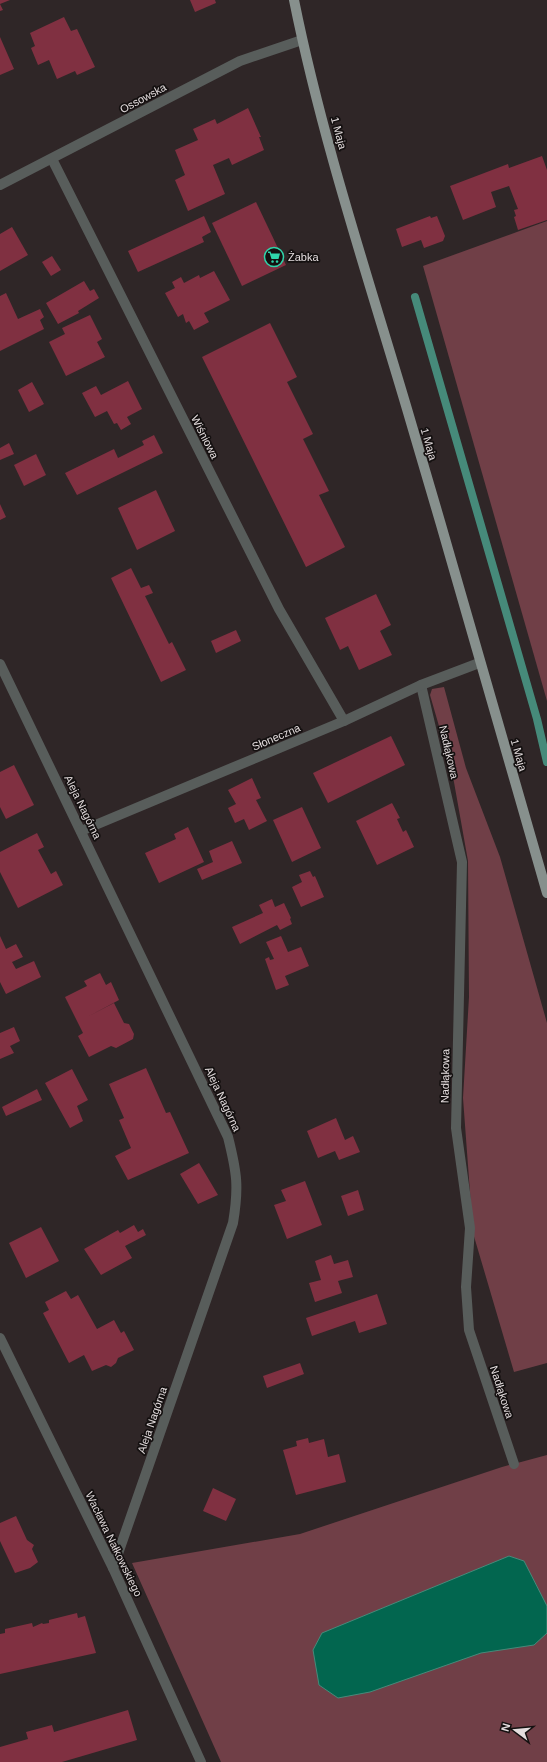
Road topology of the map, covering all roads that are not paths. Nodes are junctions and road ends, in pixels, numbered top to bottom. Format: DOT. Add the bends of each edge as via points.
graph roads {
  1 [pos="294,0"];
  2 [pos="302,40"];
  3 [pos="52,159"];
  4 [pos="0,185"];
  5 [pos="479,663"];
  6 [pos="0,664"];
  7 [pos="422,685"];
  8 [pos="344,721"];
  9 [pos="81,831"];
  10 [pos="547,893"];
  11 [pos="0,1338"];
  12 [pos="514,1464"];
  13 [pos="113,1568"];
  14 [pos="201,1762"];
  1 -- 2 [label="main road, 1 Maja"];
  2 -- 3 [label="street, Ossowska" via="240,61"];
  2 -- 5 [label="main road, 1 Maja" via="347,211 408,410"];
  3 -- 4 [label="street, Ossowska"];
  3 -- 8 [label="street, Wiśniowa" via="279,608"];
  5 -- 7 [label="street, Słoneczna"];
  5 -- 10 [label="main road, 1 Maja"];
  6 -- 9 [label="street, Aleja Nagórna"];
  7 -- 8 [label="street, Słoneczna"];
  7 -- 12 [label="street, Nadłąkowa" via="462,862 456,1128 470,1228 466,1287 469,1330"];
  8 -- 9 [label="street, Słoneczna"];
  9 -- 13 [label="street, Aleja Nagórna" via="228,1137 237,1171 237,1198 233,1223"];
  11 -- 13 [label="street, Wacława Nałkowskiego"];
  13 -- 14 [label="street, Wacława Nałkowskiego"];
}
